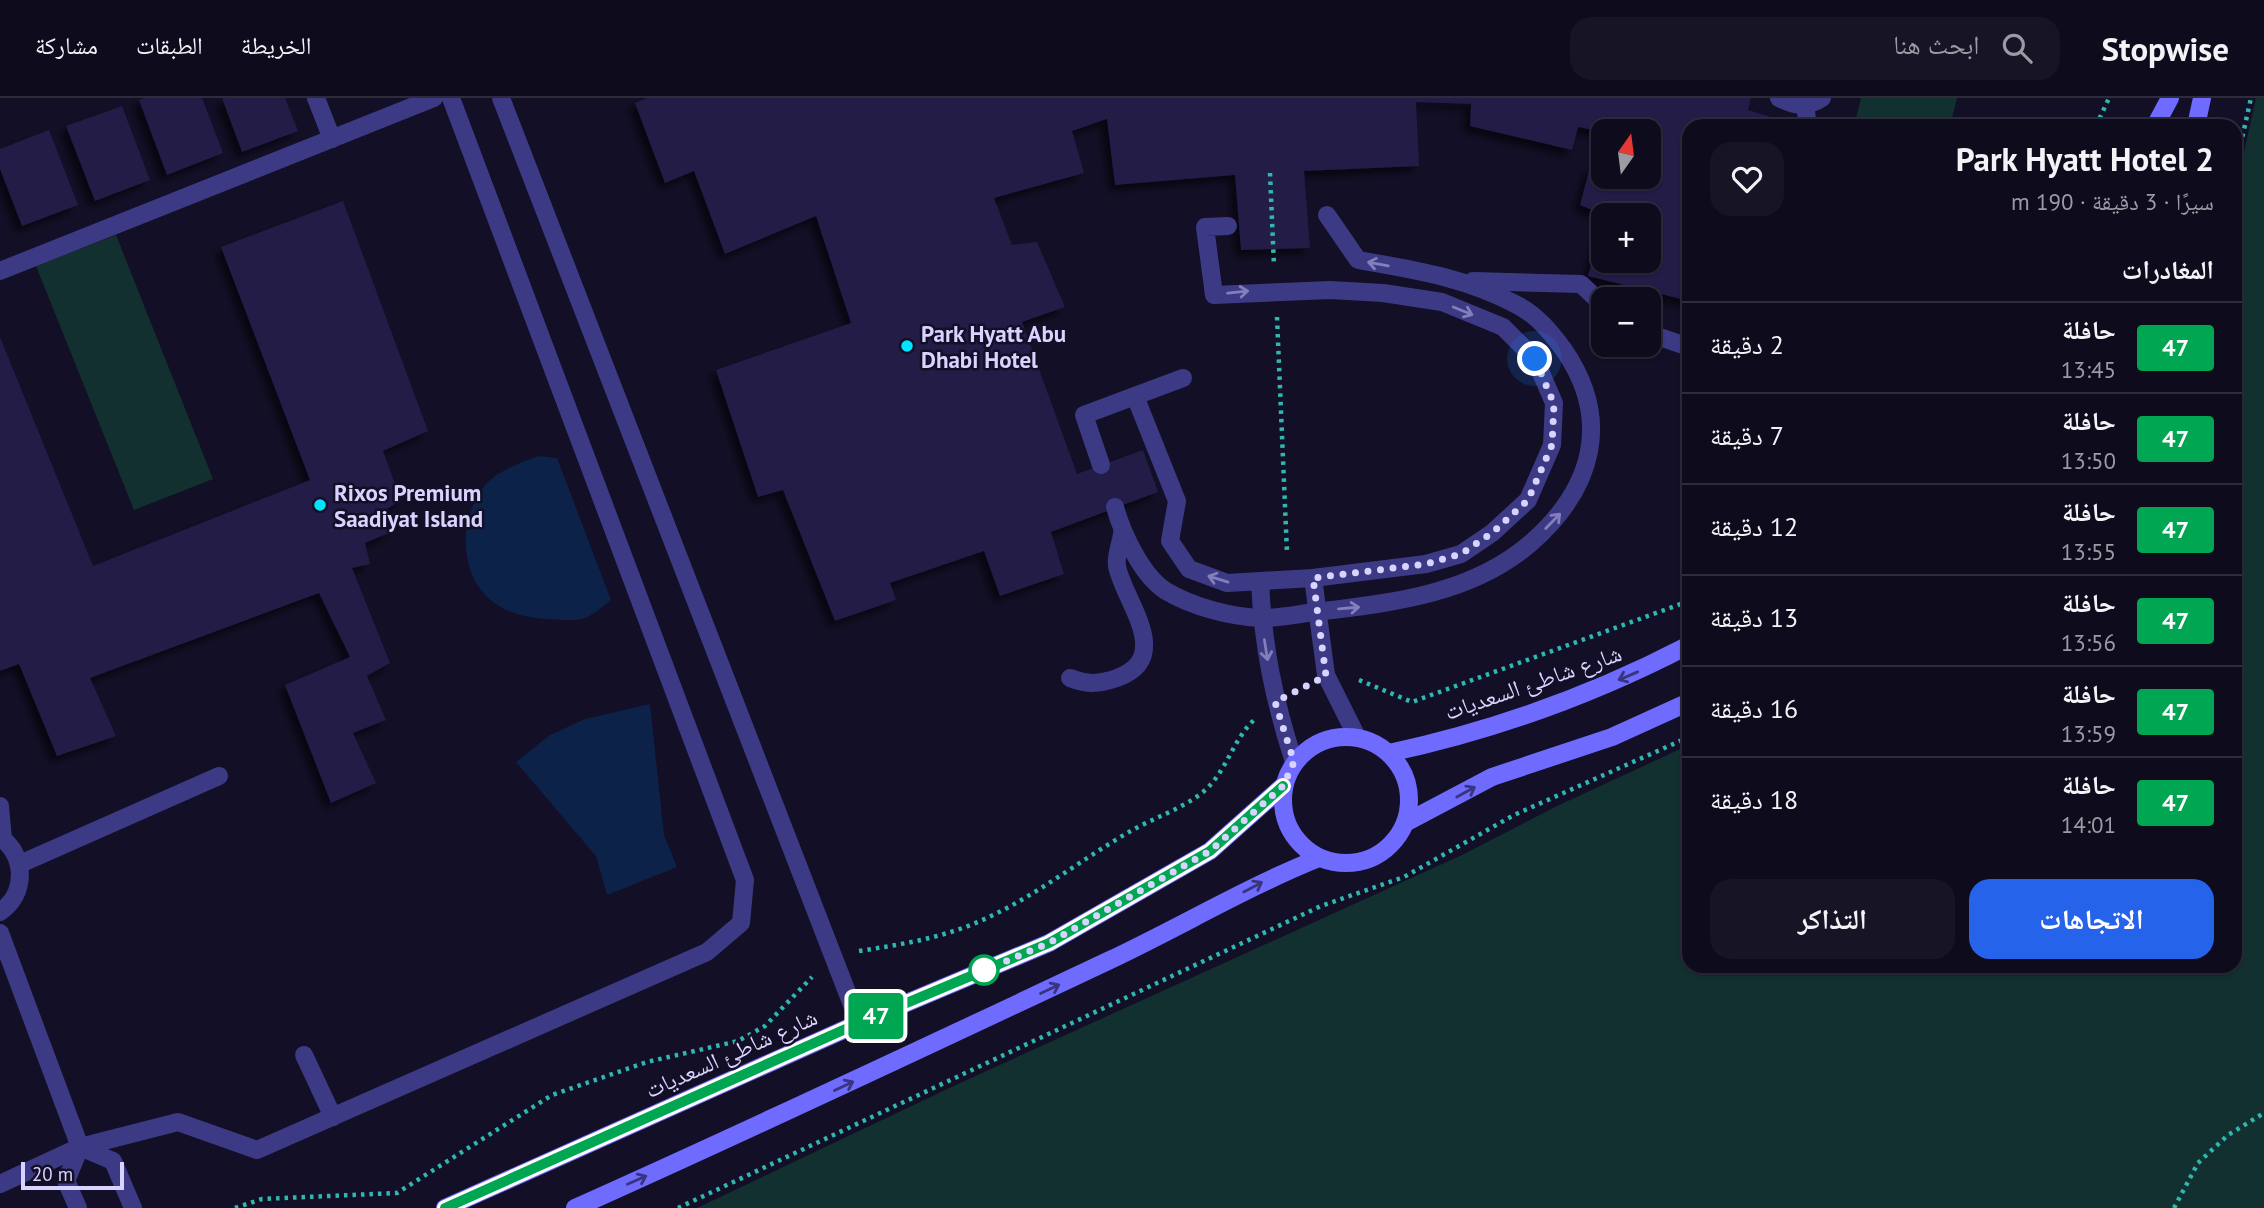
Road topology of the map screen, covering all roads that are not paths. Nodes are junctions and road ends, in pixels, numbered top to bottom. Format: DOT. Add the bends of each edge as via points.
graph roads {
  1 [pos="316,98"];
  2 [pos="434,98"];
  3 [pos="451,98"];
  4 [pos="502,98"];
  5 [pos="1779,98"];
  6 [pos="2170,98"];
  7 [pos="2202,98"];
  8 [pos="1813,102"];
  9 [pos="2159,119"];
  10 [pos="2198,119"];
  11 [pos="332,139"];
  12 [pos="1327,215"];
  13 [pos="1228,226"];
  14 [pos="0,271"];
  15 [pos="1466,281"];
  16 [pos="1591,294"];
  17 [pos="1661,337"];
  18 [pos="1682,345"];
  19 [pos="1183,378"];
  20 [pos="1135,396"];
  21 [pos="1101,464"];
  22 [pos="1115,507"];
  23 [pos="1122,534"];
  24 [pos="1313,578"];
  25 [pos="1260,582"];
  26 [pos="1316,611"];
  27 [pos="1262,618"];
  28 [pos="1682,649"];
  29 [pos="1070,678"];
  30 [pos="1682,705"];
  31 [pos="1357,737"];
  32 [pos="1388,753"];
  33 [pos="1294,762"];
  34 [pos="219,776"];
  35 [pos="1283,786"];
  36 [pos="0,806"];
  37 [pos="1405,823"];
  38 [pos="2,838"];
  39 [pos="1319,858"];
  40 [pos="20,864"];
  41 [pos="0,912"];
  42 [pos="0,933"];
  43 [pos="859,1023"];
  44 [pos="304,1055"];
  45 [pos="333,1117"];
  46 [pos="80,1147"];
  47 [pos="0,1184"];
  48 [pos="78,1208"];
  49 [pos="133,1208"];
  50 [pos="445,1208"];
  51 [pos="575,1208"];
  1 -- 11 [label="street"];
  2 -- 11 [label="street"];
  3 -- 45 [label="street" via="745,880 741,923 707,952"];
  4 -- 43 [label="street"];
  5 -- 8 [label="street" via="1790,104"];
  6 -- 9 [label="street"];
  7 -- 10 [label="street"];
  11 -- 14 [label="street"];
  15 -- 12 [label="street, one-way" via="1358,260"];
  13 -- 24 [label="street, one-way" via="1205,227 1214,295 1275,290 1383,293 1442,302 1503,327 1535,359 1554,404 1552,445 1528,500 1492,533 1461,554 1426,564"];
  15 -- 16 [label="street" via="1581,285"];
  26 -- 15 [label="street, one-way" via="1385,605 1423,596 1494,568 1531,543 1567,506 1583,472 1592,432 1587,392 1572,362 1548,328 1531,314"];
  17 -- 18 [label="street"];
  19 -- 20 [label="street"];
  20 -- 21 [label="street" via="1084,415"];
  25 -- 20 [label="street, one-way" via="1227,583 1189,569 1170,541 1177,501"];
  22 -- 23 [label="street"];
  23 -- 27 [label="street" via="1164,590 1212,610"];
  23 -- 29 [label="street" via="1116,565 1136,607 1145,642 1140,659 1128,674 1104,682 1087,685"];
  24 -- 25 [label="street"];
  24 -- 26 [label="street"];
  25 -- 27 [label="street"];
  26 -- 27 [label="street"];
  26 -- 31 [label="street" via="1326,676"];
  27 -- 33 [label="street, one-way" via="1275,702"];
  28 -- 32 [label="street, شارع شاطئ السعديات, one-way" via="1633,674 1539,710"];
  37 -- 30 [label="street, one-way" via="1492,778 1612,737"];
  31 -- 32 [label="street"];
  31 -- 33 [label="street" via="1322,740"];
  32 -- 37 [label="street" via="1408,785"];
  33 -- 35 [label="street"];
  34 -- 40 [label="street"];
  35 -- 39 [label="street" via="1282,808 1288,829 1301,846"];
  35 -- 43 [label="street, شارع شاطئ السعديات" via="1210,851 1132,897 1049,943"];
  36 -- 38 [label="street"];
  37 -- 39 [label="street" via="1395,841 1360,862"];
  38 -- 40 [label="street"];
  51 -- 39 [label="street, one-way" via="759,1126"];
  40 -- 41 [label="street" via="16,895"];
  42 -- 46 [label="street"];
  43 -- 50 [label="street, شارع شاطئ السعديات"];
  44 -- 45 [label="street"];
  45 -- 46 [label="street" via="257,1150 178,1122"];
  46 -- 47 [label="street"];
  46 -- 48 [label="street" via="66,1181"];
  46 -- 49 [label="street" via="113,1161"];
}
